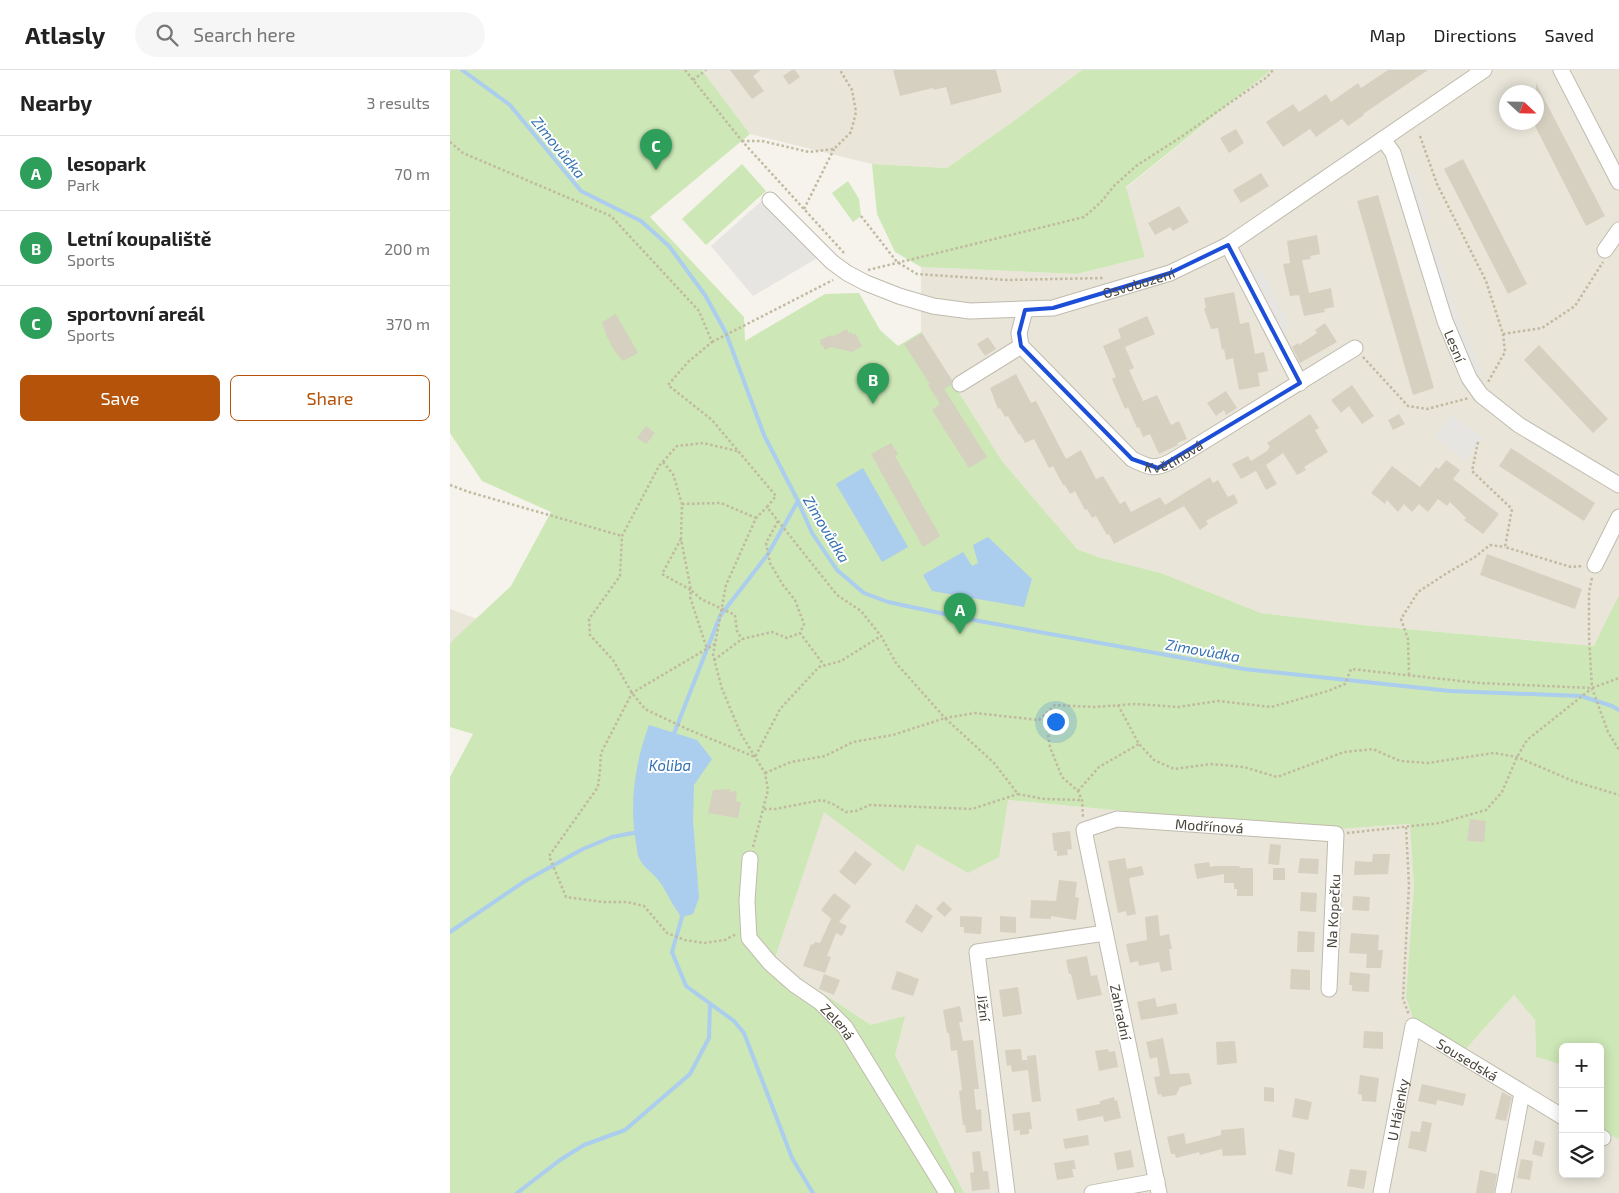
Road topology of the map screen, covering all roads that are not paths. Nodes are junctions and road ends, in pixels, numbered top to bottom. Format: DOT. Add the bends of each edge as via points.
graph roads {
  1 [pos="1484,70"];
  2 [pos="1561,70"];
  3 [pos="1383,139"];
  4 [pos="1619,182"];
  5 [pos="770,200"];
  6 [pos="1619,230"];
  7 [pos="1228,246"];
  8 [pos="1605,254"];
  9 [pos="1025,310"];
  10 [pos="1021,346"];
  11 [pos="1355,348"];
  12 [pos="1300,383"];
  13 [pos="960,384"];
  14 [pos="1619,485"];
  15 [pos="1619,517"];
  16 [pos="1595,565"];
  17 [pos="1084,830"];
  18 [pos="1336,834"];
  19 [pos="750,859"];
  20 [pos="1105,933"];
  21 [pos="1329,989"];
  22 [pos="1413,1026"];
  23 [pos="1522,1093"];
  24 [pos="1559,1115"];
  25 [pos="1158,1187"];
  26 [pos="946,1193"];
  27 [pos="1007,1193"];
  28 [pos="1092,1193"];
  29 [pos="1381,1193"];
  30 [pos="1503,1193"];
  1 -- 3 [label="street, Osvobození"];
  2 -- 4 [label="street"];
  3 -- 7 [label="street, Osvobození"];
  3 -- 14 [label="street, Lesní" via="1393,154 1445,321 1469,378 1481,395 1519,425"];
  5 -- 9 [label="street, Osvobození" via="824,254 848,265 866,283 933,306 970,311"];
  6 -- 8 [label="street"];
  7 -- 9 [label="street, Osvobození" via="1170,273 1053,308"];
  7 -- 12 [label="street"];
  9 -- 10 [label="street" via="1019,333"];
  10 -- 12 [label="street, Květinová" via="1132,459 1158,468"];
  10 -- 13 [label="street"];
  11 -- 12 [label="street, Květinová"];
  15 -- 16 [label="street"];
  17 -- 18 [label="street, Modřínová" via="1118,820"];
  17 -- 20 [label="street, Zahradní"];
  18 -- 21 [label="street, Na Kopečku"];
  19 -- 26 [label="street, Zelená" via="749,938 770,963 820,1002 845,1027"];
  20 -- 25 [label="street, Zahradní"];
  20 -- 27 [label="street, Jižní" via="977,952"];
  22 -- 23 [label="street, Sousedská"];
  22 -- 29 [label="street, U Hájenky"];
  23 -- 24 [label="street, Sousedská"];
  23 -- 30 [label="street"];
  25 -- 28 [label="street"];
}
